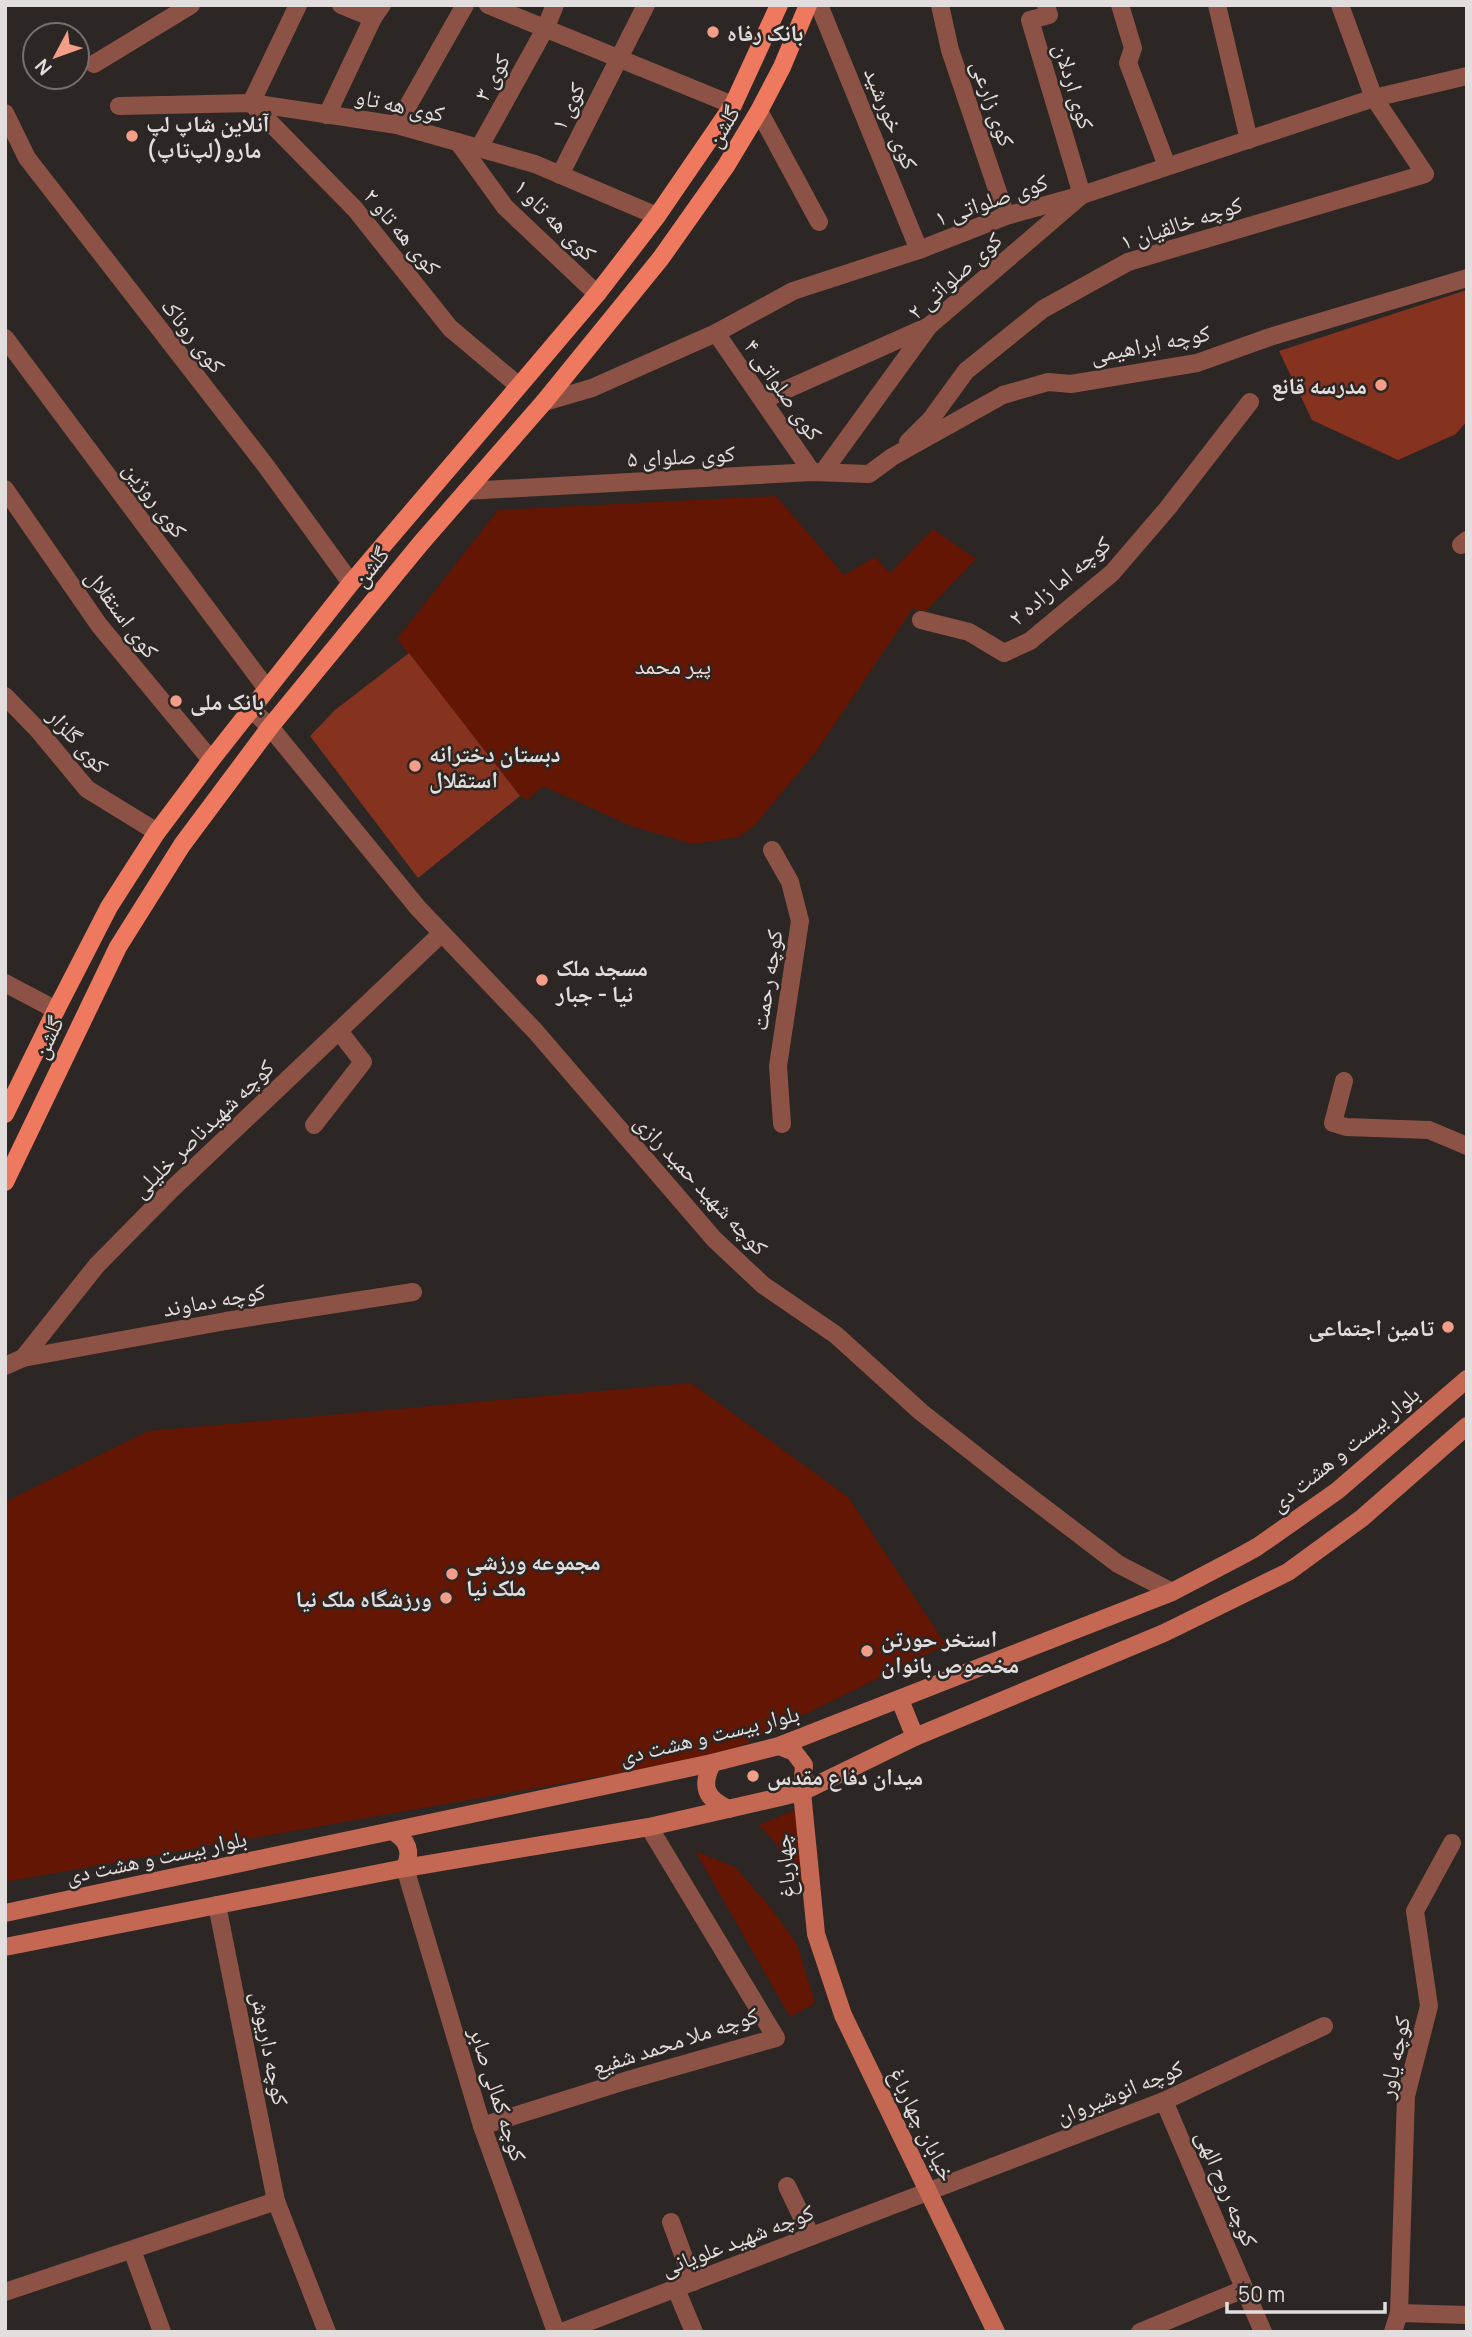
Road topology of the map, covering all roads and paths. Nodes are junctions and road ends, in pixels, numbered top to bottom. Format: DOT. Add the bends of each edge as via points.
graph roads {
  1 [pos="191,5"];
  2 [pos="298,5"];
  3 [pos="341,5"];
  4 [pos="465,5"];
  5 [pos="488,5"];
  6 [pos="555,5"];
  7 [pos="646,5"];
  8 [pos="779,5"];
  9 [pos="808,5"];
  10 [pos="819,5"];
  11 [pos="940,5"];
  12 [pos="1046,5"];
  13 [pos="1120,5"];
  14 [pos="1217,5"];
  15 [pos="1340,5"];
  16 [pos="378,12"];
  17 [pos="545,29"];
  18 [pos="618,58"];
  19 [pos="94,64"];
  20 [pos="1467,76"];
  21 [pos="1374,98"];
  22 [pos="251,103"];
  23 [pos="733,105"];
  24 [pos="119,106"];
  25 [pos="759,111"];
  26 [pos="5,113"];
  27 [pos="327,115"];
  28 [pos="397,125"];
  29 [pos="1249,140"];
  30 [pos="458,142"];
  31 [pos="479,148"];
  32 [pos="1167,166"];
  33 [pos="560,175"];
  34 [pos="1082,195"];
  35 [pos="657,216"];
  36 [pos="1006,216"];
  37 [pos="819,222"];
  38 [pos="919,250"];
  39 [pos="1467,278"];
  40 [pos="597,294"];
  41 [pos="929,326"];
  42 [pos="716,333"];
  43 [pos="5,338"];
  44 [pos="519,386"];
  45 [pos="763,400"];
  46 [pos="544,402"];
  47 [pos="1250,402"];
  48 [pos="892,457"];
  49 [pos="818,472"];
  50 [pos="5,489"];
  51 [pos="466,491"];
  52 [pos="351,583"];
  53 [pos="921,620"];
  54 [pos="267,689"];
  55 [pos="5,696"];
  56 [pos="251,709"];
  57 [pos="270,727"];
  58 [pos="211,760"];
  59 [pos="157,832"];
  60 [pos="772,850"];
  61 [pos="442,933"];
  62 [pos="5,983"];
  63 [pos="56,1010"];
  64 [pos="339,1031"];
  65 [pos="1345,1081"];
  66 [pos="7,1106"];
  67 [pos="782,1124"];
  68 [pos="314,1125"];
  69 [pos="1467,1146"];
  70 [pos="5,1182"];
  71 [pos="413,1292"];
  72 [pos="23,1358"];
  73 [pos="5,1366"];
  74 [pos="1467,1379"];
  75 [pos="1467,1426"];
  76 [pos="1172,1592"];
  77 [pos="900,1700"];
  78 [pos="915,1737"];
  79 [pos="779,1746"];
  80 [pos="712,1763"];
  81 [pos="802,1792"];
  82 [pos="729,1809"];
  83 [pos="649,1827"];
  84 [pos="392,1832"];
  85 [pos="1452,1843"];
  86 [pos="405,1868"];
  87 [pos="217,1905"];
  88 [pos="5,1913"];
  89 [pos="816,1934"];
  90 [pos="5,1947"];
  91 [pos="1324,2026"];
  92 [pos="1164,2101"];
  93 [pos="482,2126"];
  94 [pos="787,2186"];
  95 [pos="929,2191"];
  96 [pos="276,2201"];
  97 [pos="671,2222"];
  98 [pos="811,2236"];
  99 [pos="132,2250"];
  100 [pos="694,2282"];
  101 [pos="676,2289"];
  102 [pos="1244,2289"];
  103 [pos="5,2292"];
  104 [pos="1399,2313"];
  105 [pos="1467,2315"];
  106 [pos="162,2332"];
  107 [pos="327,2332"];
  108 [pos="556,2332"];
  109 [pos="562,2332"];
  110 [pos="694,2332"];
  111 [pos="996,2332"];
  112 [pos="1140,2332"];
  113 [pos="1263,2332"];
  114 [pos="1393,2332"];
  1 -- 19 [label="street"];
  2 -- 22 [label="street"];
  3 -- 16 [label="street"];
  4 -- 28 [label="street"];
  5 -- 17 [label="street"];
  6 -- 17 [label="street, کوی ۳"];
  7 -- 18 [label="street, کوی ۱"];
  8 -- 23 [label="main road, گلشن"];
  9 -- 25 [label="main road, گلشن"];
  10 -- 38 [label="street, کوی خورشید"];
  11 -- 36 [label="street, کوی زارعی" via="950,50"];
  12 -- 34 [label="street, کوی اردلان" via="1049,15 1030,20"];
  13 -- 32 [label="street" via="1133,48 1128,63"];
  14 -- 29 [label="street"];
  15 -- 21 [label="street"];
  16 -- 27 [label="street"];
  17 -- 18 [label="street"];
  17 -- 31 [label="street, کوی ۳"];
  18 -- 23 [label="street"];
  18 -- 33 [label="street, کوی ۱"];
  20 -- 21 [label="street, کوی صلواتی ۱"];
  21 -- 29 [label="street, کوی صلواتی ۱"];
  21 -- 48 [label="street, کوچه خالقیان ۱" via="1425,174 1128,262 1043,309 966,371 931,419"];
  22 -- 24 [label="street, کوی هه تاو"];
  22 -- 27 [label="street, کوی هه تاو"];
  22 -- 44 [label="street, کوی هه تاو ۲" via="355,209 450,328"];
  23 -- 35 [label="main road, گلشن"];
  25 -- 37 [label="street"];
  25 -- 46 [label="main road, گلشن" via="661,258"];
  26 -- 52 [label="street, کوی روناک" via="27,158"];
  27 -- 28 [label="street, کوی هه تاو"];
  28 -- 30 [label="street, کوی هه تاو"];
  29 -- 32 [label="street, کوی صلواتی ۱"];
  30 -- 31 [label="street, کوی هه تاو"];
  30 -- 40 [label="street, کوی هه تاو ۱" via="505,207"];
  31 -- 33 [label="street, کوی هه تاو"];
  32 -- 34 [label="street, کوی صلواتی ۱"];
  33 -- 35 [label="street, کوی هه تاو"];
  34 -- 36 [label="street, کوی صلواتی ۱"];
  34 -- 41 [label="street, کوی صلواتی ۲"];
  35 -- 40 [label="main road, گلشن"];
  36 -- 38 [label="street, کوی صلواتی ۱"];
  38 -- 42 [label="street, کوی صلواتی ۱" via="793,291"];
  39 -- 48 [label="street, کوچه ابراهیمی" via="1197,363 1071,384 1048,382 1003,395"];
  40 -- 44 [label="main road, گلشن"];
  41 -- 45 [label="street"];
  41 -- 49 [label="street, کوی صلواتی ۲"];
  42 -- 45 [label="street, کوی صلواتی ۴"];
  42 -- 46 [label="street, کوی صلواتی ۱" via="592,388"];
  43 -- 54 [label="street, کوی روژین"];
  44 -- 52 [label="main road, گلشن"];
  45 -- 49 [label="street, کوی صلواتی ۴"];
  46 -- 51 [label="main road, گلشن"];
  47 -- 53 [label="street, کوچه اما زاده ۲" via="1112,573 1030,641 1004,653 969,632"];
  48 -- 49 [label="street, کوی صلوای ۵" via="869,474"];
  49 -- 51 [label="street, کوی صلوای ۵"];
  50 -- 58 [label="street, کوی استقلال" via="99,625"];
  51 -- 57 [label="main road, گلشن"];
  52 -- 54 [label="main road, گلشن"];
  54 -- 56 [label="main road, گلشن"];
  55 -- 59 [label="street, کوی گلزار" via="87,789"];
  56 -- 57 [label="street, کوچه شهید حمید رازی"];
  56 -- 58 [label="main road, گلشن"];
  57 -- 61 [label="street, کوچه شهید حمید رازی"];
  57 -- 70 [label="main road, گلشن" via="182,845 118,947"];
  58 -- 59 [label="main road, گلشن"];
  59 -- 63 [label="main road, گلشن"];
  60 -- 67 [label="street, کوچه رحمت" via="790,882 800,921 778,1066"];
  61 -- 64 [label="street, کوچه شهیدناصر خلیلی"];
  61 -- 76 [label="street, کوچه شهید حمید رازی" via="536,1032 714,1239 763,1285 835,1335 920,1412 1118,1564"];
  62 -- 63 [label="street"];
  63 -- 66 [label="main road, گلشن"];
  64 -- 68 [label="street" via="363,1062"];
  64 -- 72 [label="street, کوچه شهیدناصر خلیلی" via="97,1265"];
  65 -- 69 [label="street" via="1333,1123 1429,1130"];
  71 -- 72 [label="street, کوچه دماوند"];
  72 -- 73 [label="street, کوچه شهیدناصر خلیلی"];
  74 -- 76 [label="main road, بلوار بیست و هشت دی" via="1337,1491 1257,1547"];
  75 -- 78 [label="main road" via="1362,1518 1288,1572 1164,1633"];
  76 -- 77 [label="main road, بلوار بیست و هشت دی"];
  77 -- 78 [label="main road"];
  77 -- 79 [label="main road, بلوار بیست و هشت دی"];
  78 -- 81 [label="main road"];
  79 -- 80 [label="main road, بلوار بیست و هشت دی"];
  79 -- 81 [label="main road, چهارباغ" via="794,1752 804,1765"];
  80 -- 82 [label="main road" via="705,1786 710,1797"];
  80 -- 84 [label="main road, بلوار بیست و هشت دی"];
  81 -- 82 [label="main road"];
  81 -- 89 [label="main road, چهارباغ"];
  82 -- 83 [label="main road"];
  83 -- 86 [label="main road"];
  83 -- 93 [label="street, کوچه ملا محمد شفیع" via="776,2038"];
  84 -- 86 [label="main road" via="408,1846 410,1858"];
  84 -- 88 [label="main road, بلوار بیست و هشت دی"];
  85 -- 104 [label="street, کوچه یاور" via="1415,1911 1429,2006 1406,2096"];
  86 -- 87 [label="main road"];
  86 -- 93 [label="street, کوچه کمالی صابر"];
  87 -- 90 [label="main road"];
  87 -- 96 [label="street, کوچه داریوش"];
  89 -- 95 [label="main road, خیابان چهارباغ" via="843,2015"];
  91 -- 92 [label="street, کوچه انوشیروان"];
  92 -- 95 [label="street, کوچه انوشیروان"];
  92 -- 102 [label="street, کوچه روح الهی"];
  93 -- 108 [label="street, کوچه کمالی صابر"];
  94 -- 98 [label="street"];
  95 -- 98 [label="street, کوچه شهید علویانی"];
  95 -- 111 [label="main road, خیابان چهارباغ"];
  96 -- 99 [label="street"];
  96 -- 107 [label="street, کوچه داریوش"];
  97 -- 100 [label="street"];
  98 -- 100 [label="street, کوچه شهید علویانی"];
  99 -- 103 [label="street"];
  99 -- 106 [label="street"];
  100 -- 101 [label="street, کوچه شهید علویانی"];
  101 -- 109 [label="street, کوچه شهید علویانی"];
  101 -- 110 [label="street"];
  102 -- 112 [label="street"];
  102 -- 113 [label="street, کوچه روح الهی"];
  104 -- 105 [label="street"];
  104 -- 114 [label="street, کوچه یاور"];
}
